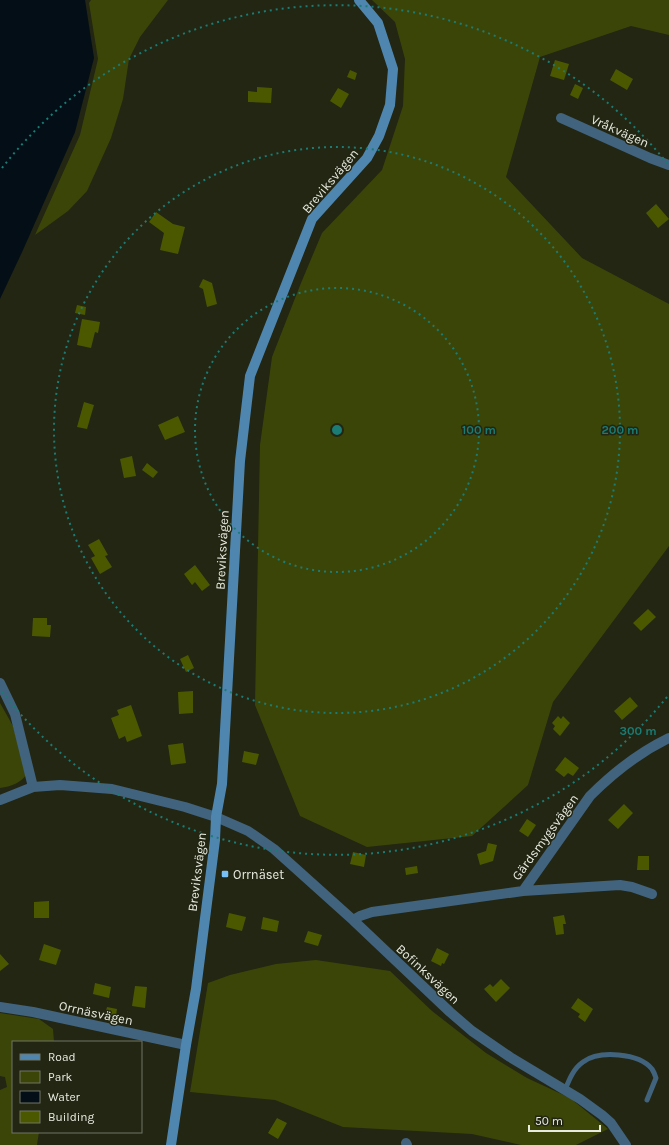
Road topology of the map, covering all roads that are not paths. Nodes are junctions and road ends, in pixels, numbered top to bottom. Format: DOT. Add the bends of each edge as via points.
graph roads {
  1 [pos="359,0"];
  2 [pos="561,118"];
  3 [pos="669,165"];
  4 [pos="0,683"];
  5 [pos="669,738"];
  6 [pos="33,787"];
  7 [pos="0,800"];
  8 [pos="216,817"];
  9 [pos="523,891"];
  10 [pos="652,894"];
  11 [pos="353,920"];
  12 [pos="0,1007"];
  13 [pos="186,1045"];
  14 [pos="565,1090"];
  15 [pos="647,1100"];
  16 [pos="171,1145"];
  17 [pos="626,1145"];
  1 -- 8 [label="main road, Breviksvägen" via="378,23 393,69 390,105 379,136 367,158 312,219 250,376 240,461 222,784"];
  2 -- 3 [label="street, Vråkvägen"];
  4 -- 6 [label="street" via="15,714"];
  5 -- 9 [label="street, Gärdsmygsvägen" via="642,753 590,796"];
  6 -- 7 [label="street, Bofinksvägen"];
  6 -- 8 [label="street, Bofinksvägen" via="60,785 112,788"];
  8 -- 11 [label="street, Bofinksvägen" via="248,831 274,849"];
  8 -- 13 [label="main road, Breviksvägen" via="196,989"];
  9 -- 10 [label="street" via="620,886"];
  9 -- 11 [label="street, Gärdsmygsvägen" via="372,912"];
  11 -- 14 [label="street, Bofinksvägen" via="431,996 472,1031"];
  12 -- 13 [label="street, Orrnäsvägen"];
  13 -- 16 [label="main road, Breviksvägen"];
  14 -- 15 [label="lane" via="574,1070 584,1062 603,1054 615,1055 635,1058 652,1069 656,1078"];
  14 -- 17 [label="street, Bofinksvägen" via="611,1123"];
}
